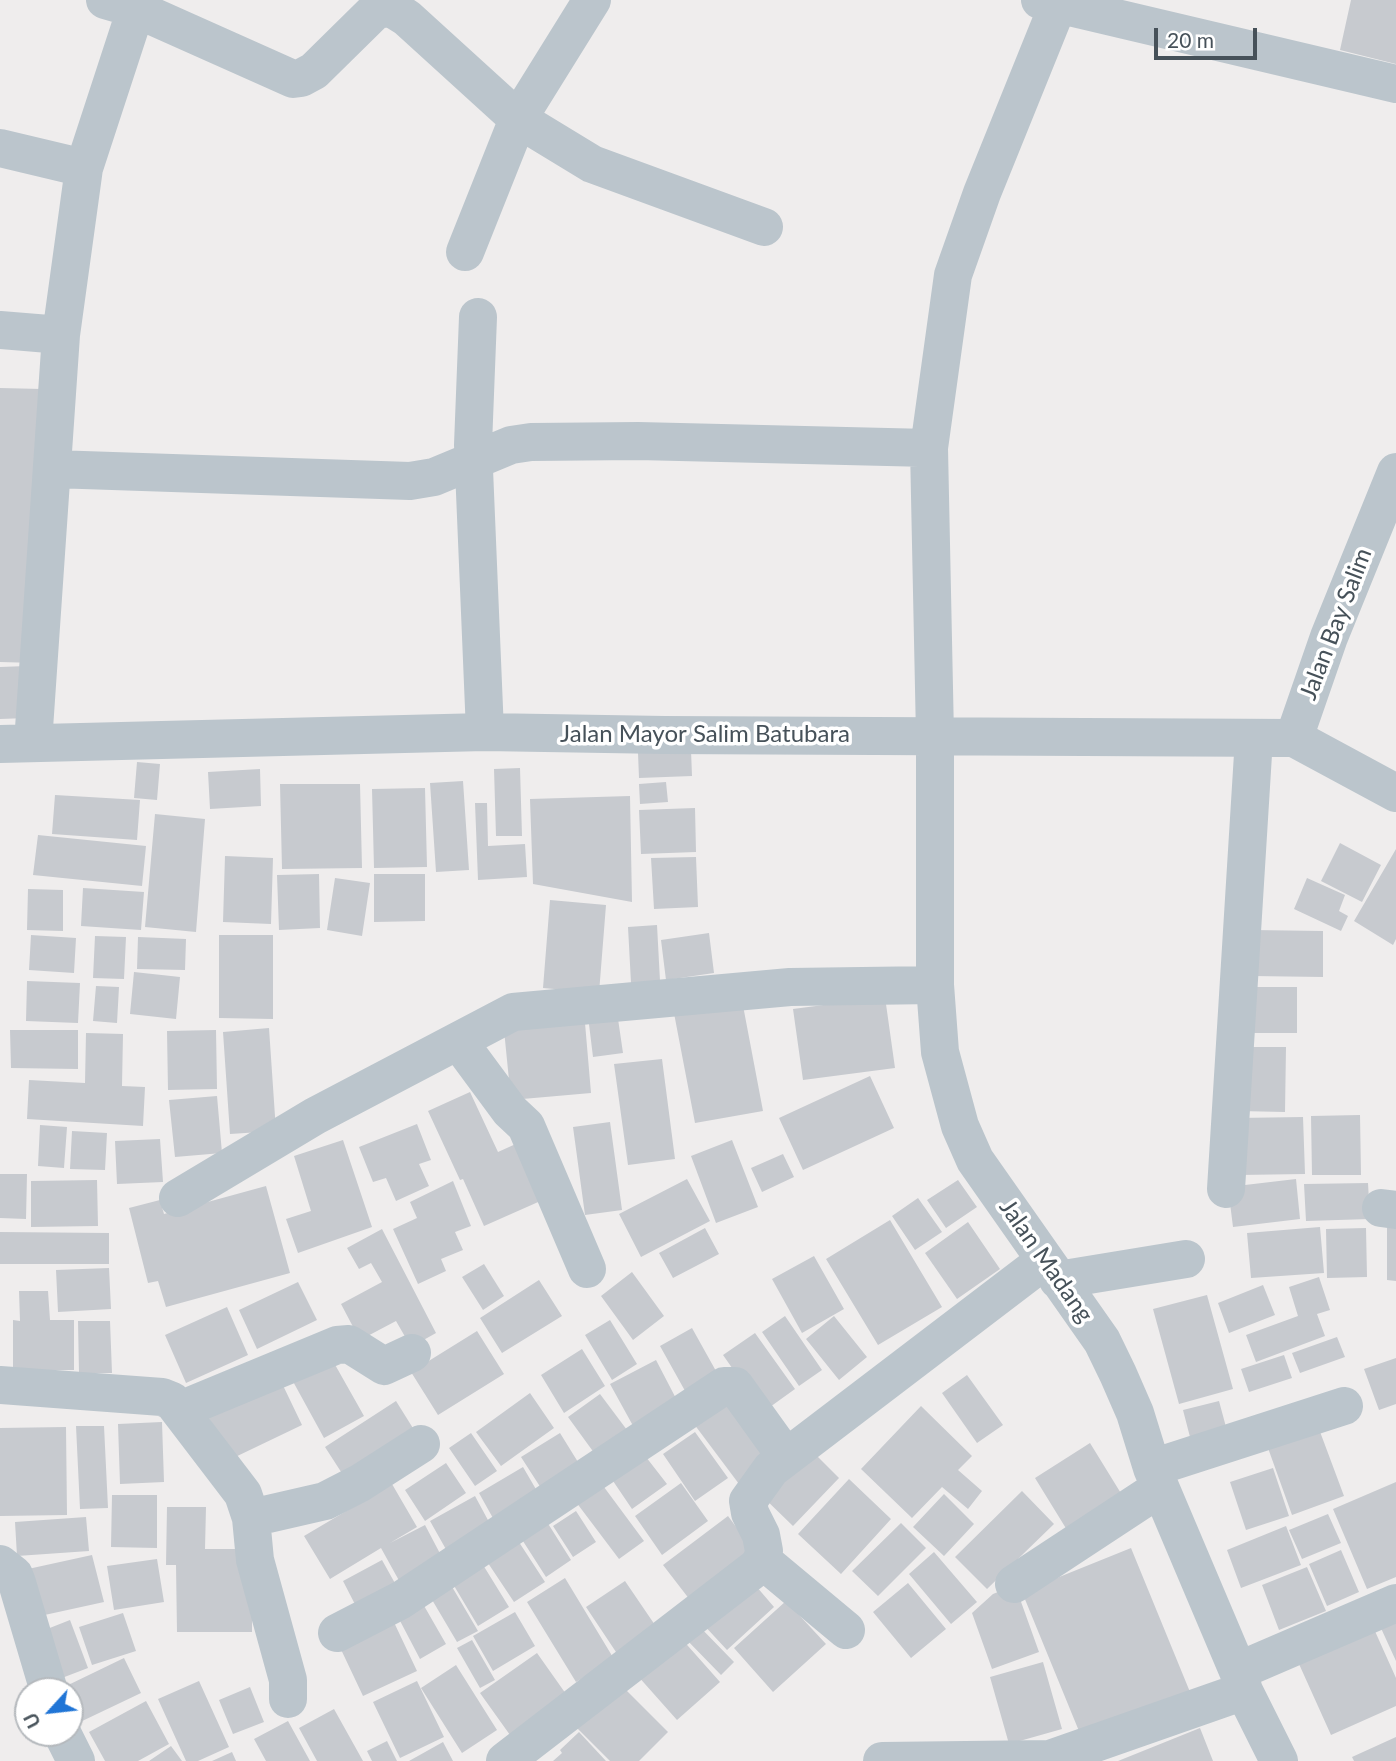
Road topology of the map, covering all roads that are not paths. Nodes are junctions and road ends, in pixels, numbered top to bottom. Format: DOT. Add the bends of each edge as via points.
graph roads {
  1 [pos="592,0"];
  2 [pos="1053,2"];
  3 [pos="128,3"];
  4 [pos="1396,84"];
  5 [pos="518,119"];
  6 [pos="0,148"];
  7 [pos="84,168"];
  8 [pos="764,226"];
  9 [pos="465,252"];
  10 [pos="478,317"];
  11 [pos="0,330"];
  12 [pos="61,335"];
  13 [pos="929,449"];
  14 [pos="475,459"];
  15 [pos="53,469"];
  16 [pos="1396,473"];
  17 [pos="485,732"];
  18 [pos="935,736"];
  19 [pos="1254,738"];
  20 [pos="1293,738"];
  21 [pos="17,744"];
  22 [pos="1396,793"];
  23 [pos="935,985"];
  24 [pos="459,1042"];
  25 [pos="1226,1189"];
  26 [pos="178,1198"];
  27 [pos="1186,1259"];
  28 [pos="587,1269"];
  29 [pos="1051,1271"];
  30 [pos="412,1353"];
  31 [pos="0,1385"];
  32 [pos="1344,1406"];
  33 [pos="180,1410"];
  34 [pos="421,1444"];
  35 [pos="786,1457"];
  36 [pos="1156,1478"];
  37 [pos="251,1518"];
  38 [pos="762,1560"];
  39 [pos="0,1564"];
  40 [pos="1014,1584"];
  41 [pos="1396,1603"];
  42 [pos="846,1630"];
  43 [pos="337,1633"];
  44 [pos="45,1677"];
  45 [pos="1241,1681"];
  46 [pos="288,1699"];
  47 [pos="1050,1760"];
  48 [pos="505,1761"];
  49 [pos="882,1761"];
  50 [pos="1279,1761"];
  1 -- 5 [label="street"];
  2 -- 4 [label="street"];
  2 -- 13 [label="street, Jalan Madang" via="953,275"];
  3 -- 5 [label="street" via="293,79 314,71 376,10 391,8"];
  3 -- 7 [label="street"];
  5 -- 8 [label="street" via="592,163"];
  5 -- 9 [label="street"];
  6 -- 7 [label="street"];
  7 -- 12 [label="street"];
  10 -- 14 [label="street"];
  11 -- 12 [label="street"];
  12 -- 15 [label="street"];
  13 -- 14 [label="street" via="638,440 531,442"];
  13 -- 18 [label="street, Jalan Madang"];
  14 -- 15 [label="street" via="434,477 410,481"];
  14 -- 17 [label="street"];
  15 -- 21 [label="street"];
  16 -- 20 [label="street, Jalan Bay Salim"];
  17 -- 18 [label="street, Jalan Mayor Salim Batubara"];
  17 -- 21 [label="street, Jalan Mayor Salim Batubara"];
  18 -- 19 [label="street, Jalan Mayor Salim Batubara"];
  18 -- 23 [label="street, Jalan Madang"];
  19 -- 20 [label="street, Jalan Mayor Salim Batubara"];
  19 -- 25 [label="street"];
  20 -- 22 [label="street, Jalan Mayor Salim Batubara"];
  23 -- 24 [label="street" via="790,987 513,1012"];
  23 -- 29 [label="street, Jalan Madang" via="940,1052 960,1126 975,1160"];
  24 -- 26 [label="street" via="315,1116"];
  24 -- 28 [label="street" via="526,1126"];
  27 -- 29 [label="street"];
  29 -- 35 [label="street"];
  29 -- 36 [label="street, Jalan Madang" via="1107,1352 1135,1413"];
  30 -- 33 [label="street" via="384,1366 349,1344 337,1345"];
  31 -- 33 [label="street" via="162,1397"];
  32 -- 36 [label="street"];
  33 -- 37 [label="street" via="243,1494"];
  34 -- 37 [label="street" via="325,1501"];
  35 -- 38 [label="street" via="771,1469 748,1501 761,1535"];
  35 -- 43 [label="street" via="736,1387 724,1386 401,1600"];
  36 -- 40 [label="street"];
  36 -- 45 [label="street, Jalan Madang"];
  37 -- 46 [label="street" via="255,1560 288,1680"];
  38 -- 42 [label="street"];
  38 -- 48 [label="street"];
  39 -- 44 [label="street" via="14,1575"];
  41 -- 45 [label="street"];
  45 -- 47 [label="street"];
  45 -- 50 [label="street, Jalan Madang"];
  47 -- 49 [label="street"];
}
